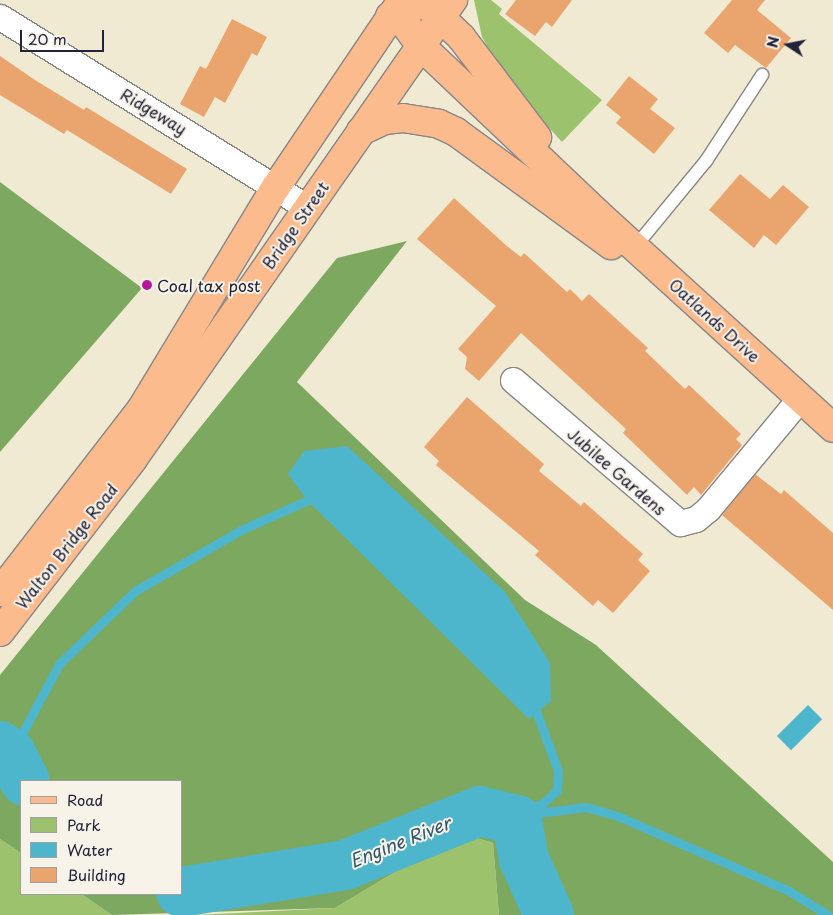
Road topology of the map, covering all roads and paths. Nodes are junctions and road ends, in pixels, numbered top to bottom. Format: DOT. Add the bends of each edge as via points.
graph roads {
  1 [pos="400,7"];
  2 [pos="448,8"];
  3 [pos="0,17"];
  4 [pos="421,46"];
  5 [pos="762,75"];
  6 [pos="361,131"];
  7 [pos="276,187"];
  8 [pos="307,207"];
  9 [pos="597,213"];
  10 [pos="634,247"];
  11 [pos="661,271"];
  12 [pos="513,380"];
  13 [pos="800,398"];
  14 [pos="833,428"];
  15 [pos="123,452"];
  16 [pos="0,592"];
  17 [pos="0,632"];
  1 -- 2 [label="main road" via="424,4"];
  1 -- 4 [label="main road, Oatlands Drive" via="407,27"];
  1 -- 7 [label="main road, Bridge Street"];
  2 -- 4 [label="main road, Bridge Street"];
  2 -- 9 [label="main road, Oatlands Drive"];
  3 -- 7 [label="street, Ridgeway"];
  4 -- 6 [label="main road, Bridge Street"];
  4 -- 9 [label="main road, Oatlands Drive"];
  5 -- 10 [label="lane" via="706,161"];
  6 -- 8 [label="main road, Bridge Street"];
  6 -- 11 [label="main road" via="385,120 403,118 438,124 456,132 603,241"];
  7 -- 8 [label="street, Ridgeway"];
  7 -- 15 [label="main road, Bridge Street" via="161,377"];
  8 -- 15 [label="main road, Bridge Street"];
  9 -- 10 [label="main road, Oatlands Drive"];
  10 -- 11 [label="main road, Oatlands Drive"];
  11 -- 13 [label="main road, Oatlands Drive"];
  12 -- 13 [label="street, Jubilee Gardens" via="680,523 696,519 708,510"];
  13 -- 14 [label="main road, Oatlands Drive"];
  15 -- 16 [label="main road, Walton Bridge Road"];
  15 -- 17 [label="main road, Walton Bridge Road"];
}
